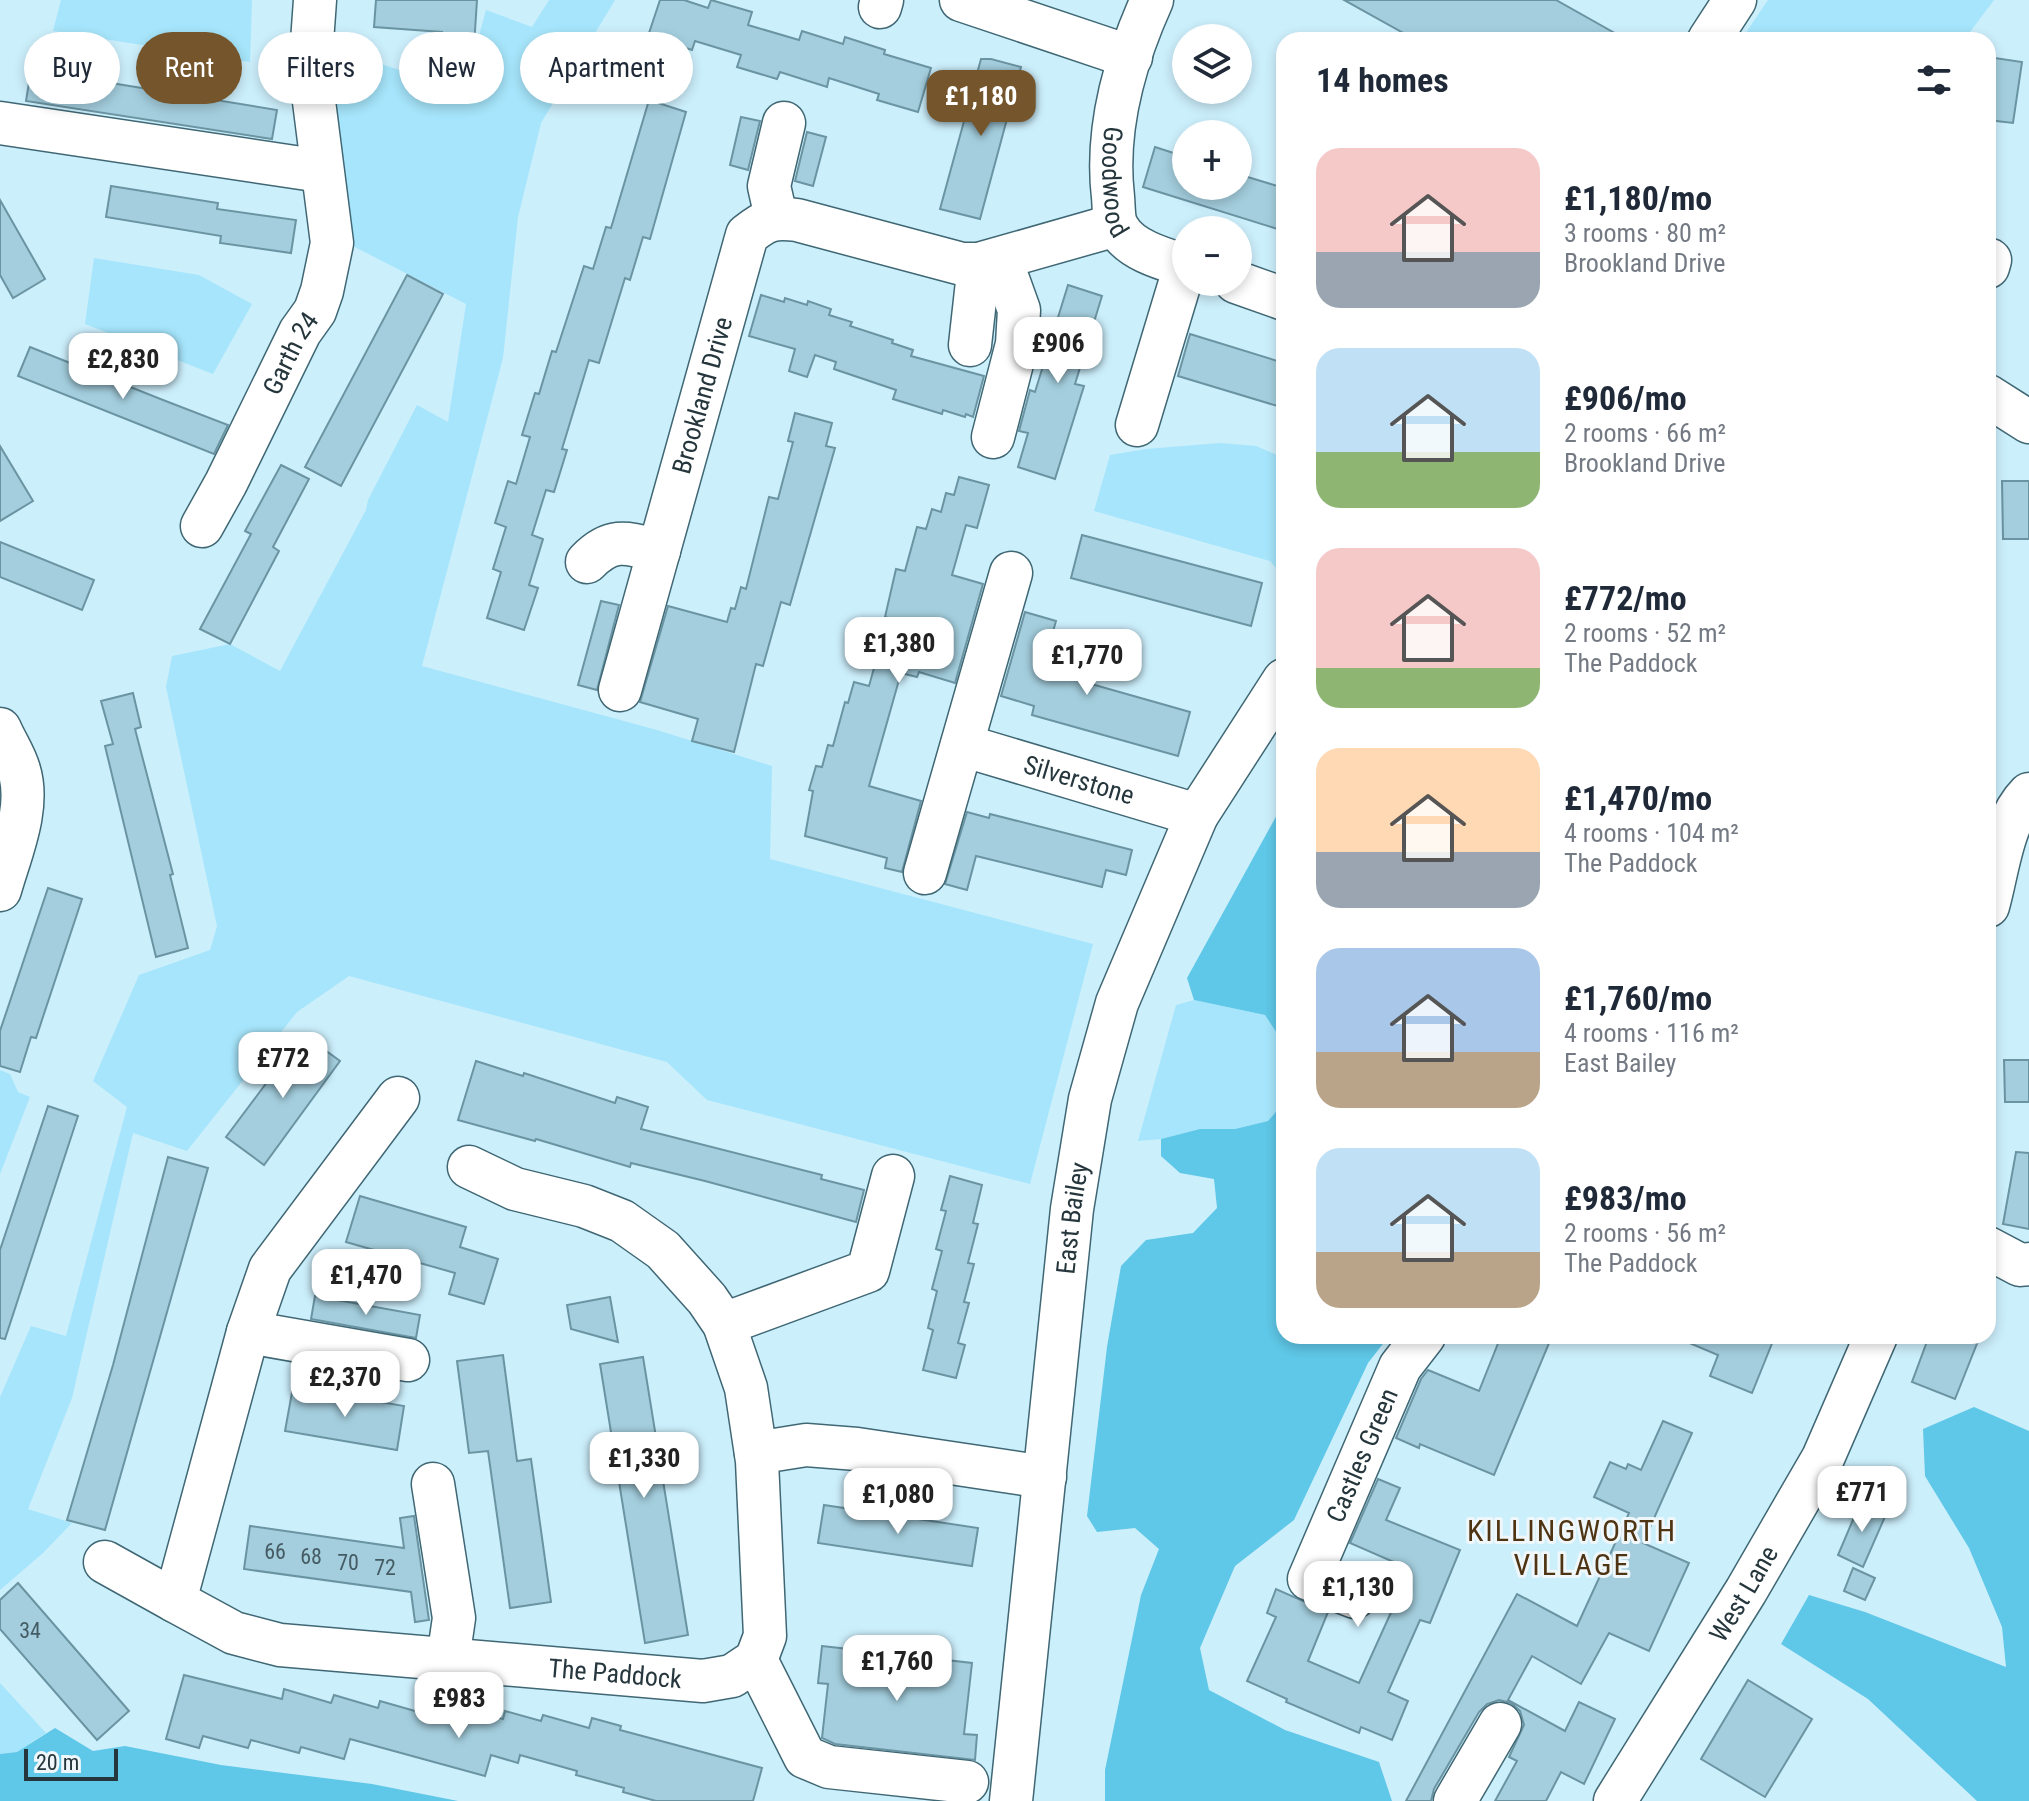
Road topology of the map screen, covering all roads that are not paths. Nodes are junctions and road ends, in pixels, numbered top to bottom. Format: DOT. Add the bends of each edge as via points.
graph roads {
  1 [pos="315,0"];
  2 [pos="961,0"];
  3 [pos="1152,0"];
  4 [pos="1735,0"];
  5 [pos="1714,32"];
  6 [pos="1131,57"];
  7 [pos="0,123"];
  8 [pos="784,123"];
  9 [pos="321,171"];
  10 [pos="776,217"];
  11 [pos="1116,225"];
  12 [pos="1172,261"];
  13 [pos="990,262"];
  14 [pos="1252,288"];
  15 [pos="1176,296"];
  16 [pos="1276,296"];
  17 [pos="970,345"];
  18 [pos="1996,401"];
  19 [pos="2029,422"];
  20 [pos="1137,425"];
  21 [pos="993,437"];
  22 [pos="202,526"];
  23 [pos="587,562"];
  24 [pos="655,569"];
  25 [pos="1011,573"];
  26 [pos="620,690"];
  27 [pos="1276,692"];
  28 [pos="0,729"];
  29 [pos="962,745"];
  30 [pos="2029,794"];
  31 [pos="1197,815"];
  32 [pos="925,873"];
  33 [pos="1996,877"];
  34 [pos="0,890"];
  35 [pos="398,1098"];
  36 [pos="469,1167"];
  37 [pos="893,1176"];
  38 [pos="1996,1252"];
  39 [pos="2029,1264"];
  40 [pos="724,1324"];
  41 [pos="248,1332"];
  42 [pos="1418,1344"];
  43 [pos="1873,1344"];
  44 [pos="408,1360"];
  45 [pos="756,1453"];
  46 [pos="1045,1477"];
  47 [pos="433,1484"];
  48 [pos="105,1562"];
  49 [pos="1355,1597"];
  50 [pos="175,1601"];
  51 [pos="448,1659"];
  52 [pos="756,1660"];
  53 [pos="1500,1724"];
  54 [pos="967,1782"];
  55 [pos="1011,1801"];
  56 [pos="1455,1801"];
  57 [pos="1615,1801"];
  1 -- 9 [label="street, Garth 24" via="310,70"];
  2 -- 6 [label="street"];
  3 -- 6 [label="street, Goodwood"];
  4 -- 5 [label="street"];
  6 -- 11 [label="street, Goodwood" via="1111,131"];
  7 -- 9 [label="street"];
  8 -- 10 [label="street" via="769,186"];
  9 -- 22 [label="street, Garth 24" via="332,243 322,291"];
  10 -- 13 [label="street" via="962,264"];
  10 -- 24 [label="street, Brookland Drive" via="747,235"];
  11 -- 12 [label="street, Goodwood" via="1151,254"];
  11 -- 13 [label="street"];
  13 -- 17 [label="street"];
  13 -- 21 [label="street" via="1019,310 1017,344"];
  14 -- 16 [label="street"];
  15 -- 20 [label="street"];
  18 -- 19 [label="street"];
  23 -- 24 [label="street" via="600,548 623,542"];
  24 -- 26 [label="street, Brookland Drive"];
  25 -- 29 [label="street"];
  27 -- 31 [label="street, East Bailey"];
  28 -- 34 [label="street" via="20,772 22,793"];
  29 -- 31 [label="street, Silverstone"];
  29 -- 32 [label="street"];
  30 -- 33 [label="street" via="2017,810"];
  31 -- 46 [label="street, East Bailey" via="1117,1003 1090,1099 1072,1209"];
  35 -- 41 [label="street" via="270,1269"];
  36 -- 40 [label="street" via="515,1189 622,1221 663,1250"];
  37 -- 40 [label="street" via="868,1271"];
  38 -- 39 [label="street"];
  40 -- 45 [label="street" via="746,1388"];
  41 -- 44 [label="street"];
  41 -- 50 [label="street"];
  42 -- 49 [label="street, Castles Green" via="1400,1367 1309,1579"];
  43 -- 57 [label="street, West Lane" via="1823,1458"];
  45 -- 46 [label="street" via="806,1445 857,1449"];
  45 -- 52 [label="street" via="765,1636"];
  46 -- 55 [label="street, East Bailey"];
  47 -- 51 [label="street" via="454,1618"];
  48 -- 50 [label="street, The Paddock"];
  50 -- 51 [label="street, The Paddock" via="234,1633 280,1645"];
  51 -- 52 [label="street, The Paddock" via="703,1681 732,1676"];
  52 -- 54 [label="street" via="805,1757 829,1767"];
  53 -- 56 [label="street"];
}
